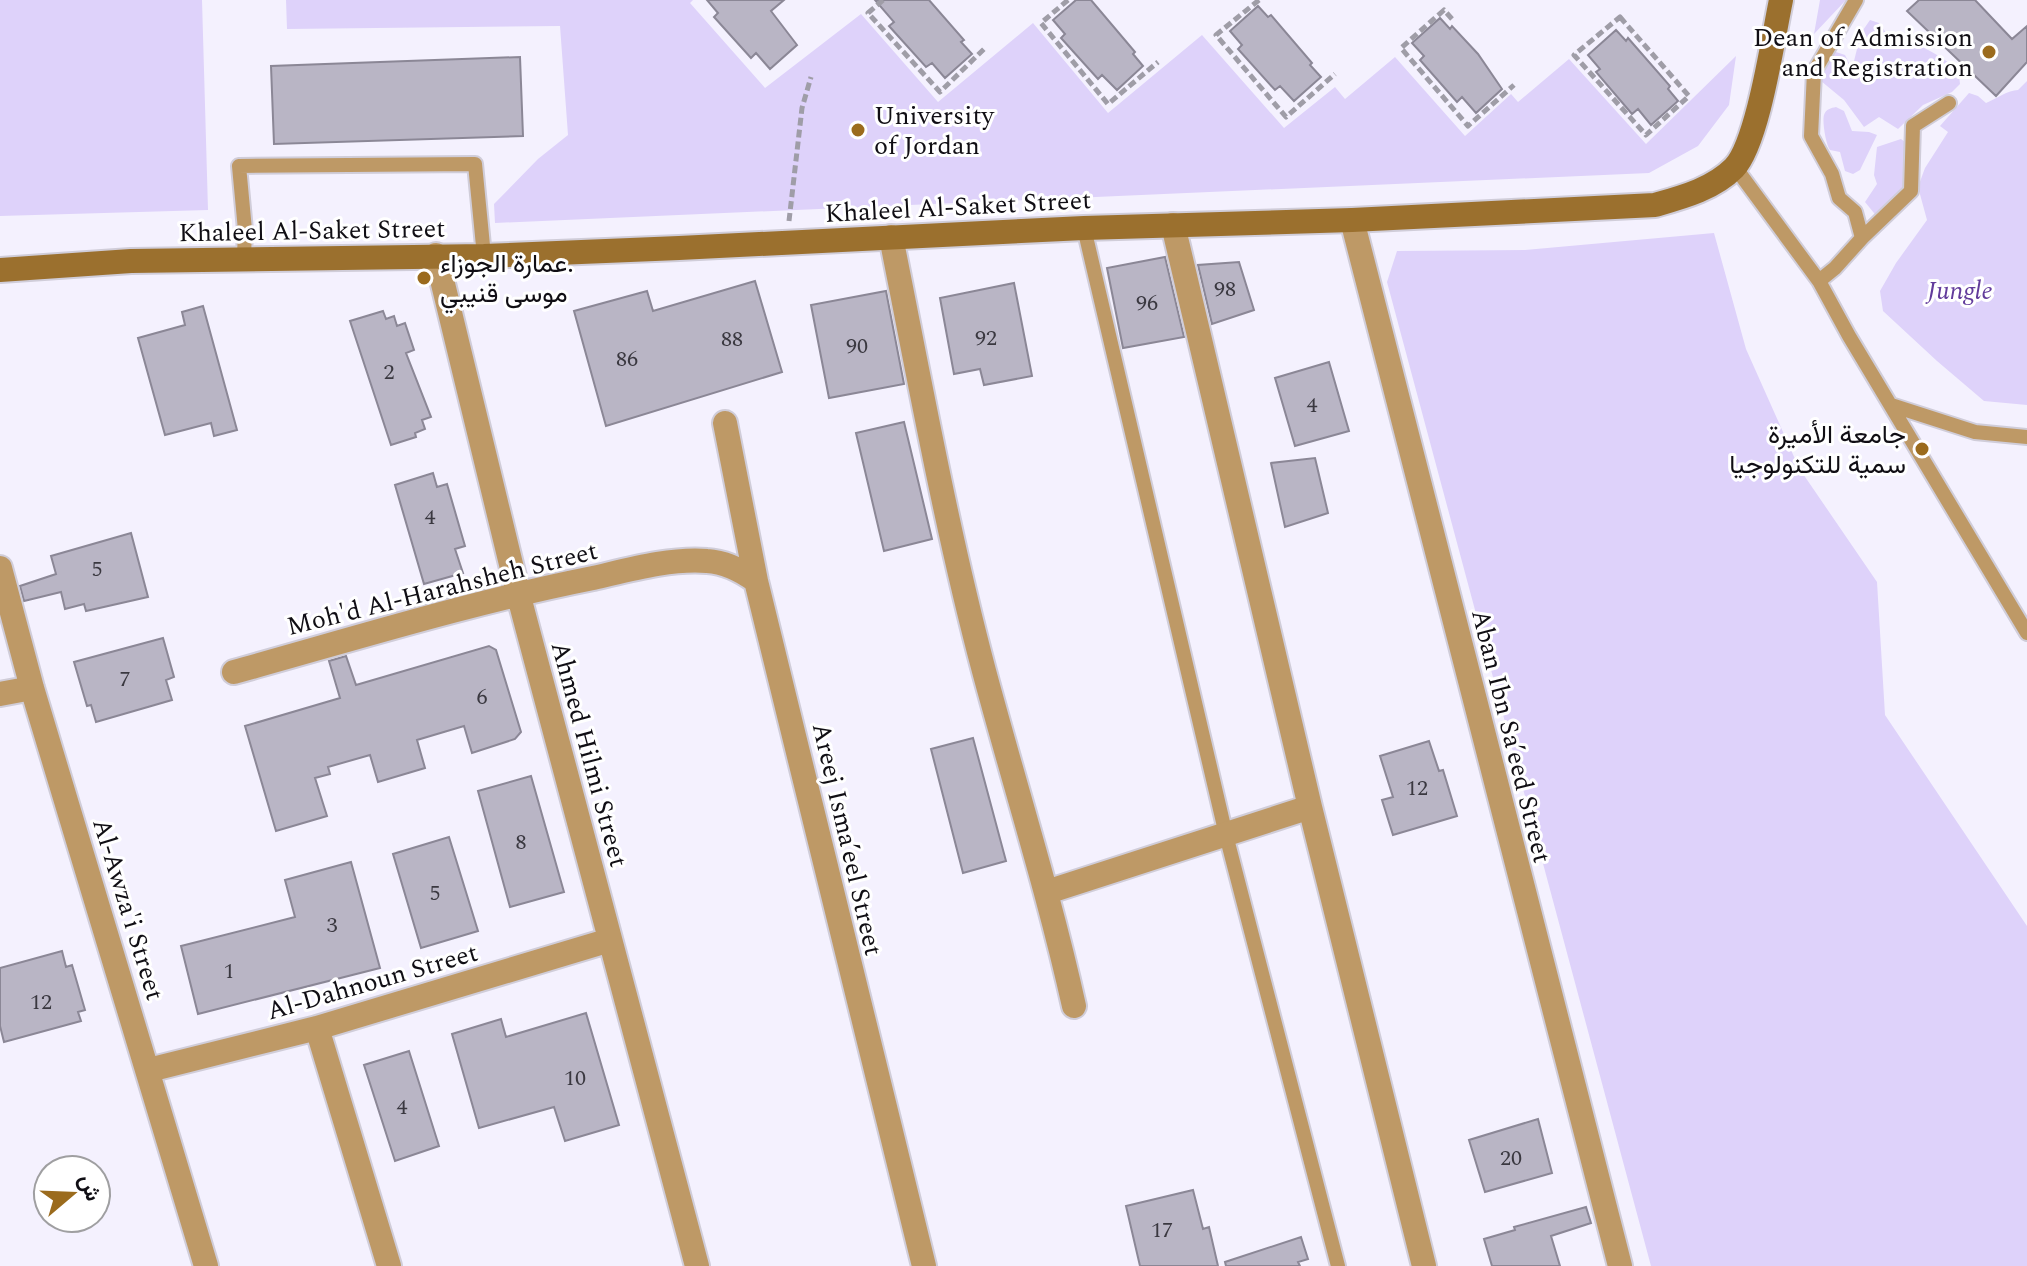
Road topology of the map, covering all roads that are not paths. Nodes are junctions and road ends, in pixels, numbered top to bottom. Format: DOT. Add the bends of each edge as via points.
graph roads {
  1 [pos="1781,0"];
  2 [pos="1856,0"];
  3 [pos="1949,103"];
  4 [pos="1735,167"];
  5 [pos="1352,220"];
  6 [pos="1173,225"];
  7 [pos="1084,228"];
  8 [pos="891,237"];
  9 [pos="1862,238"];
  10 [pos="436,255"];
  11 [pos="484,256"];
  12 [pos="244,257"];
  13 [pos="0,270"];
  14 [pos="1819,281"];
  15 [pos="1891,405"];
  16 [pos="725,423"];
  17 [pos="2027,437"];
  18 [pos="0,568"];
  19 [pos="756,581"];
  20 [pos="518,593"];
  21 [pos="2027,633"];
  22 [pos="234,672"];
  23 [pos="32,688"];
  24 [pos="0,694"];
  25 [pos="1310,807"];
  26 [pos="1226,835"];
  27 [pos="1047,892"];
  28 [pos="610,940"];
  29 [pos="1074,1006"];
  30 [pos="317,1028"];
  31 [pos="149,1070"];
  32 [pos="206,1266"];
  33 [pos="389,1266"];
  34 [pos="697,1266"];
  35 [pos="924,1266"];
  36 [pos="1338,1266"];
  37 [pos="1424,1266"];
  38 [pos="1620,1266"];
  1 -- 4 [label="street, Khaleel Al-Saket Street" via="1752,137"];
  2 -- 9 [label="lane" via="1814,72 1811,136 1839,198 1855,212"];
  3 -- 9 [label="lane" via="1913,126 1911,191"];
  4 -- 5 [label="street, Khaleel Al-Saket Street" via="1698,192 1655,205"];
  4 -- 14 [label="lane"];
  5 -- 6 [label="street, Khaleel Al-Saket Street"];
  5 -- 38 [label="street, Aban Ibn Sa’eed Street"];
  6 -- 7 [label="street, Khaleel Al-Saket Street"];
  6 -- 25 [label="street"];
  7 -- 8 [label="street, Khaleel Al-Saket Street"];
  7 -- 26 [label="lane"];
  8 -- 11 [label="street, Khaleel Al-Saket Street"];
  8 -- 27 [label="street" via="984,669"];
  9 -- 14 [label="lane"];
  10 -- 11 [label="street, Khaleel Al-Saket Street"];
  10 -- 12 [label="street, Khaleel Al-Saket Street"];
  10 -- 20 [label="street, Ahmed Hilmi Street"];
  11 -- 12 [label="lane" via="475,164 239,166"];
  12 -- 13 [label="street, Khaleel Al-Saket Street"];
  14 -- 15 [label="lane"];
  15 -- 17 [label="lane" via="1975,432"];
  15 -- 21 [label="lane"];
  16 -- 19 [label="street, Areej Isma’eel Street"];
  18 -- 23 [label="street, Al-Awza'i Street"];
  19 -- 20 [label="street, Moh'd Al-Harahsheh Street" via="723,563 703,560"];
  19 -- 35 [label="street, Areej Isma’eel Street"];
  20 -- 22 [label="street, Moh'd Al-Harahsheh Street"];
  20 -- 28 [label="street, Ahmed Hilmi Street"];
  23 -- 24 [label="street"];
  23 -- 31 [label="street, Al-Awza'i Street"];
  25 -- 26 [label="street"];
  25 -- 37 [label="street"];
  26 -- 27 [label="street"];
  26 -- 36 [label="lane"];
  27 -- 29 [label="street"];
  28 -- 30 [label="street, Al-Dahnoun Street"];
  28 -- 34 [label="street, Ahmed Hilmi Street"];
  30 -- 31 [label="street, Al-Dahnoun Street"];
  30 -- 33 [label="street"];
  31 -- 32 [label="street, Al-Awza'i Street"];
}
